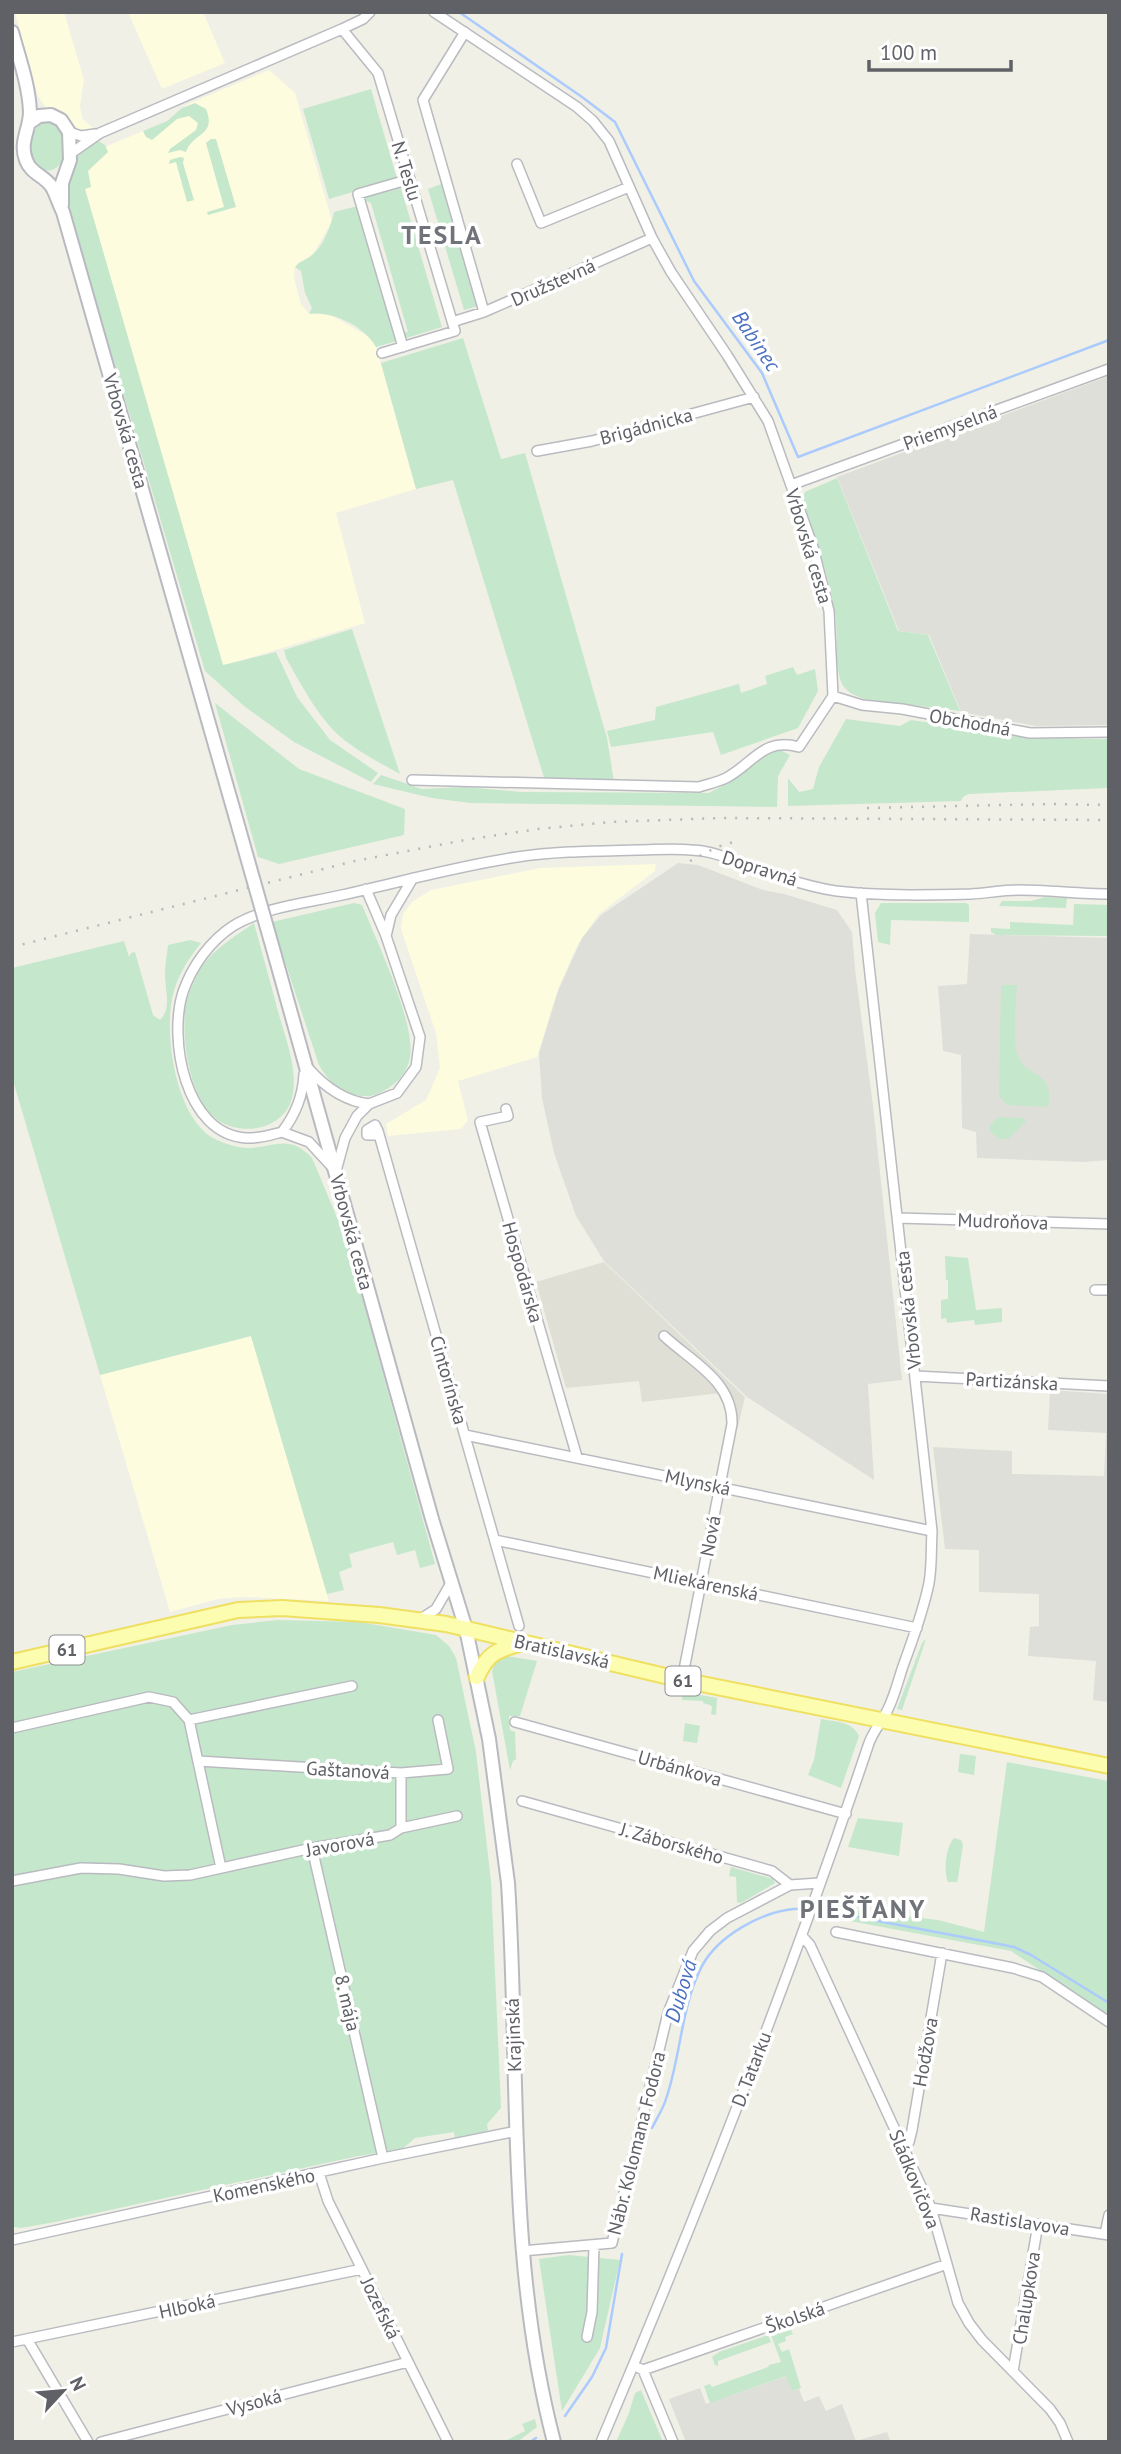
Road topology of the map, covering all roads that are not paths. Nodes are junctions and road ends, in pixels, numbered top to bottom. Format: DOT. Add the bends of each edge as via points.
graph roads {
  1 [pos="370,12"];
  2 [pos="434,12"];
  3 [pos="342,29"];
  4 [pos="12,32"];
  5 [pos="466,32"];
  6 [pos="27,87"];
  7 [pos="46,114"];
  8 [pos="29,123"];
  9 [pos="69,132"];
  10 [pos="100,133"];
  11 [pos="71,154"];
  12 [pos="517,164"];
  13 [pos="65,170"];
  14 [pos="44,178"];
  15 [pos="410,179"];
  16 [pos="629,187"];
  17 [pos="63,212"];
  18 [pos="652,238"];
  19 [pos="484,312"];
  20 [pos="452,322"];
  21 [pos="403,347"];
  22 [pos="382,353"];
  23 [pos="1109,369"];
  24 [pos="754,397"];
  25 [pos="537,451"];
  26 [pos="791,485"];
  27 [pos="834,696"];
  28 [pos="1109,732"];
  29 [pos="412,780"];
  30 [pos="413,878"];
  31 [pos="366,890"];
  32 [pos="860,893"];
  33 [pos="1109,894"];
  34 [pos="386,936"];
  35 [pos="305,1065"];
  36 [pos="369,1104"];
  37 [pos="506,1109"];
  38 [pos="282,1132"];
  39 [pos="379,1135"];
  40 [pos="336,1172"];
  41 [pos="898,1218"];
  42 [pos="1109,1224"];
  43 [pos="1095,1290"];
  44 [pos="1109,1290"];
  45 [pos="664,1336"];
  46 [pos="915,1376"];
  47 [pos="1109,1386"];
  48 [pos="465,1435"];
  49 [pos="577,1457"];
  50 [pos="720,1487"];
  51 [pos="932,1531"];
  52 [pos="495,1540"];
  53 [pos="701,1582"];
  54 [pos="451,1583"];
  55 [pos="419,1620"];
  56 [pos="519,1626"];
  57 [pos="917,1628"];
  58 [pos="466,1629"];
  59 [pos="524,1643"];
  60 [pos="12,1662"];
  61 [pos="477,1677"];
  62 [pos="682,1680"];
  63 [pos="352,1686"];
  64 [pos="882,1719"];
  65 [pos="189,1720"];
  66 [pos="438,1720"];
  67 [pos="514,1722"];
  68 [pos="12,1728"];
  69 [pos="198,1761"];
  70 [pos="1109,1766"];
  71 [pos="401,1773"];
  72 [pos="522,1801"];
  73 [pos="846,1814"];
  74 [pos="457,1816"];
  75 [pos="401,1828"];
  76 [pos="312,1848"];
  77 [pos="221,1868"];
  78 [pos="12,1881"];
  79 [pos="819,1883"];
  80 [pos="790,1885"];
  81 [pos="803,1932"];
  82 [pos="836,1932"];
  83 [pos="942,1953"];
  84 [pos="1109,2022"];
  85 [pos="517,2131"];
  86 [pos="904,2148"];
  87 [pos="383,2158"];
  88 [pos="319,2173"];
  89 [pos="931,2208"];
  90 [pos="1109,2215"];
  91 [pos="1038,2224"];
  92 [pos="1107,2234"];
  93 [pos="12,2240"];
  94 [pos="594,2246"];
  95 [pos="522,2251"];
  96 [pos="947,2264"];
  97 [pos="362,2269"];
  98 [pos="587,2337"];
  99 [pos="27,2339"];
  100 [pos="12,2342"];
  101 [pos="408,2362"];
  102 [pos="639,2368"];
  103 [pos="1013,2371"];
  104 [pos="612,2415"];
  105 [pos="447,2441"];
  106 [pos="88,2442"];
  107 [pos="101,2442"];
  108 [pos="554,2442"];
  109 [pos="595,2442"];
  110 [pos="601,2442"];
  111 [pos="673,2442"];
  112 [pos="1068,2442"];
  1 -- 3 [label="street"];
  2 -- 5 [label="street, Vrbovská cesta"];
  3 -- 10 [label="street"];
  3 -- 15 [label="street, N. Teslu" via="378,73"];
  4 -- 6 [label="main road"];
  5 -- 16 [label="street, Vrbovská cesta" via="593,121 609,141"];
  5 -- 19 [label="street" via="423,100"];
  6 -- 7 [label="main road"];
  6 -- 8 [label="main road"];
  7 -- 8 [label="main road"];
  7 -- 9 [label="main road" via="55,116"];
  8 -- 14 [label="main road" via="24,155 31,170"];
  9 -- 10 [label="street" via="81,136"];
  9 -- 11 [label="main road"];
  10 -- 11 [label="street"];
  11 -- 13 [label="main road"];
  12 -- 16 [label="street" via="541,222"];
  13 -- 14 [label="main road"];
  13 -- 17 [label="main road"];
  14 -- 17 [label="main road"];
  15 -- 20 [label="street, N. Teslu"];
  15 -- 21 [label="street" via="358,194"];
  16 -- 18 [label="street, Vrbovská cesta"];
  17 -- 35 [label="main road, Vrbovská cesta, bridge"];
  18 -- 19 [label="street, Družstevná"];
  18 -- 24 [label="street, Vrbovská cesta"];
  19 -- 20 [label="street, Družstevná"];
  20 -- 21 [label="street" via="455,331"];
  21 -- 22 [label="street"];
  23 -- 26 [label="street, Priemyselná"];
  24 -- 25 [label="street, Brigádnicka" via="592,441"];
  24 -- 26 [label="street, Vrbovská cesta" via="768,421"];
  26 -- 27 [label="street, Vrbovská cesta" via="829,611"];
  27 -- 28 [label="street, Obchodná" via="862,705 1030,733"];
  27 -- 29 [label="street" via="799,747 787,743 768,747 726,778 699,787"];
  30 -- 31 [label="street, Dopravná"];
  30 -- 32 [label="street, Dopravná" via="518,857 690,849 824,888"];
  30 -- 34 [label="street" via="391,915"];
  31 -- 34 [label="street"];
  31 -- 38 [label="street, Dopravná" via="235,925 211,944 184,990 179,1048 199,1110 219,1130 240,1137"];
  32 -- 33 [label="street, Dopravná" via="1018,890"];
  32 -- 41 [label="street, Vrbovská cesta"];
  34 -- 36 [label="street" via="419,1037 418,1057 397,1093"];
  35 -- 36 [label="street" via="335,1092"];
  35 -- 38 [label="street" via="299,1103"];
  35 -- 40 [label="main road, Vrbovská cesta"];
  36 -- 40 [label="street" via="354,1120"];
  37 -- 49 [label="street, Hospodárska" via="508,1116 480,1122"];
  38 -- 40 [label="street" via="309,1142"];
  39 -- 48 [label="street, Cintorínska"];
  40 -- 54 [label="main road, Vrbovská cesta"];
  41 -- 42 [label="street, Mudroňova"];
  41 -- 46 [label="street, Vrbovská cesta"];
  43 -- 44 [label="street"];
  45 -- 50 [label="street, Nová" via="703,1367 733,1409"];
  46 -- 47 [label="street, Partizánska"];
  46 -- 51 [label="street, Vrbovská cesta"];
  48 -- 49 [label="street, Mlynská"];
  48 -- 52 [label="street, Cintorínska"];
  49 -- 50 [label="street, Mlynská"];
  50 -- 51 [label="street, Mlynská"];
  50 -- 53 [label="street, Nová"];
  51 -- 57 [label="street, Vrbovská cesta" via="929,1582"];
  52 -- 53 [label="street, Mliekárenská"];
  52 -- 56 [label="street, Cintorínska"];
  53 -- 57 [label="street, Mliekárenská"];
  53 -- 62 [label="street, Nová"];
  54 -- 55 [label="street" via="436,1609"];
  54 -- 58 [label="main road, Vrbovská cesta"];
  55 -- 58 [label="main road, Bratislavská / 61"];
  55 -- 60 [label="main road, Bratislavská / 61" via="282,1608 239,1610"];
  57 -- 64 [label="street, Vrbovská cesta"];
  58 -- 59 [label="main road, Bratislavská / 61"];
  58 -- 61 [label="main road, Krajinská"];
  59 -- 61 [label="main road" via="497,1650 483,1663"];
  59 -- 62 [label="main road, Bratislavská / 61"];
  61 -- 85 [label="main road, Krajinská" via="495,1773 508,1883"];
  62 -- 64 [label="main road, Bratislavská / 61"];
  63 -- 65 [label="street"];
  64 -- 70 [label="main road, Bratislavská / 61"];
  64 -- 73 [label="street, D. Tatarku" via="869,1742"];
  65 -- 68 [label="street" via="173,1702 149,1697"];
  65 -- 69 [label="street"];
  66 -- 71 [label="street, Gaštanová" via="448,1769"];
  67 -- 73 [label="street, Urbánkova"];
  69 -- 71 [label="street, Gaštanová"];
  69 -- 77 [label="street"];
  71 -- 75 [label="street"];
  72 -- 80 [label="street, J. Záborského" via="772,1871"];
  73 -- 79 [label="street, D. Tatarku"];
  74 -- 75 [label="street, Javorová"];
  75 -- 76 [label="street, Javorová" via="390,1835"];
  76 -- 77 [label="street, Javorová"];
  76 -- 87 [label="street, 8. mája"];
  77 -- 78 [label="street, Javorová" via="164,1876 81,1868"];
  79 -- 80 [label="street"];
  79 -- 81 [label="street, D. Tatarku"];
  80 -- 94 [label="street, Nábr. Kolomana Fodora" via="727,1918 693,1951 668,2013 612,2243"];
  81 -- 86 [label="street, Sládkovičova"];
  81 -- 102 [label="street, D. Tatarku"];
  82 -- 83 [label="street"];
  83 -- 84 [label="street" via="1042,1977"];
  83 -- 86 [label="street, Hodžova" via="912,2130"];
  85 -- 87 [label="street, Komenského"];
  85 -- 95 [label="main road, Krajinská"];
  86 -- 89 [label="street, Sládkovičova"];
  87 -- 88 [label="street, Komenského"];
  88 -- 93 [label="street, Komenského"];
  88 -- 97 [label="street, Jozefská"];
  89 -- 91 [label="street, Rastislavova"];
  89 -- 96 [label="street, Sládkovičova"];
  90 -- 92 [label="street"];
  91 -- 92 [label="street, Rastislavova"];
  91 -- 103 [label="street, Chalupkova"];
  94 -- 95 [label="street, Nábr. Kolomana Fodora"];
  94 -- 98 [label="street"];
  95 -- 108 [label="main road, Krajinská" via="535,2353"];
  96 -- 102 [label="street, Školská"];
  96 -- 103 [label="street, Sládkovičova" via="969,2323"];
  97 -- 99 [label="street, Hlboká"];
  97 -- 101 [label="street, Jozefská"];
  99 -- 100 [label="street, Hlboká"];
  99 -- 106 [label="street"];
  101 -- 105 [label="street, Jozefská"];
  101 -- 107 [label="street, Vysoká"];
  102 -- 104 [label="street, D. Tatarku"];
  102 -- 111 [label="street"];
  103 -- 112 [label="street, Sládkovičova" via="1060,2423"];
  104 -- 109 [label="street, D. Tatarku"];
  104 -- 110 [label="street, D. Tatarku"];
}
